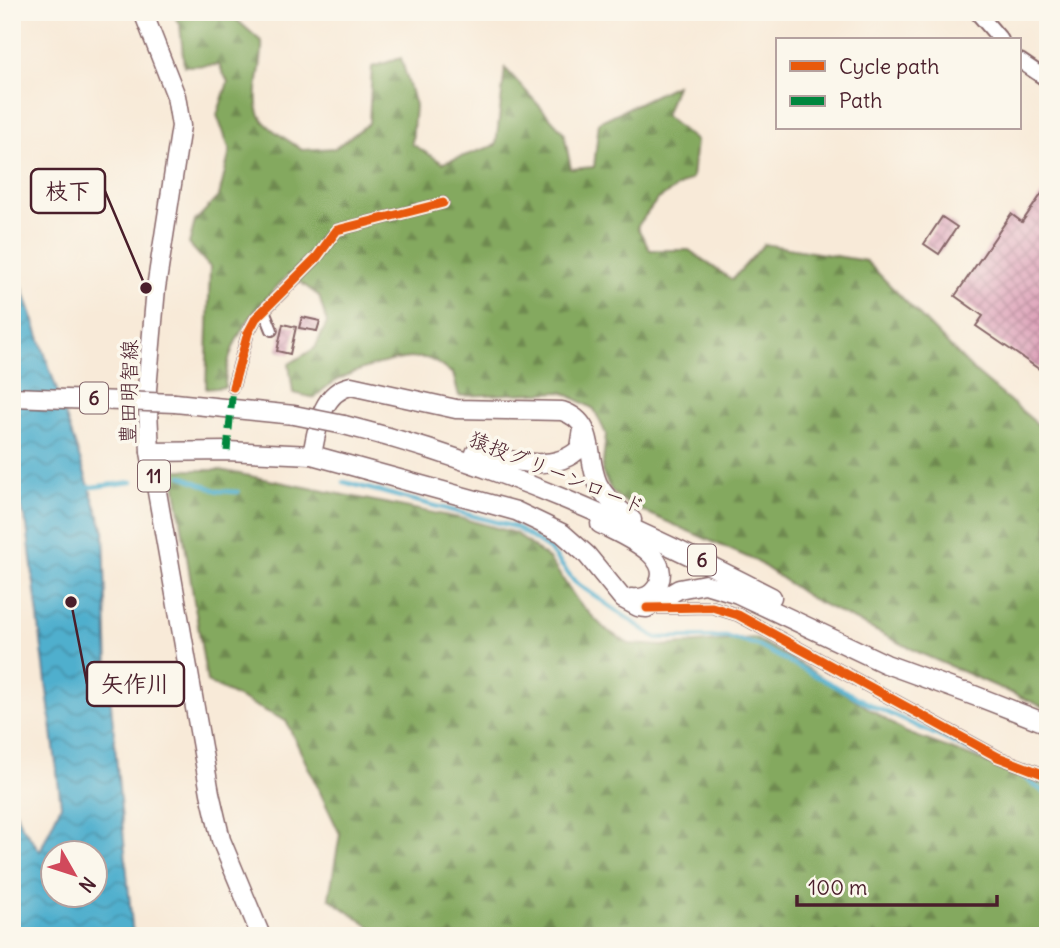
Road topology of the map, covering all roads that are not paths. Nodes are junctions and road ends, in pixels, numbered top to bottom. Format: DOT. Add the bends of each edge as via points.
graph roads {
  1 [pos="143,12"];
  2 [pos="977,12"];
  3 [pos="999,38"];
  4 [pos="1021,62"];
  5 [pos="1048,80"];
  6 [pos="443,203"];
  7 [pos="264,310"];
  8 [pos="272,330"];
  9 [pos="233,387"];
  10 [pos="12,397"];
  11 [pos="579,419"];
  12 [pos="420,444"];
  13 [pos="150,452"];
  14 [pos="312,455"];
  15 [pos="475,462"];
  16 [pos="650,534"];
  17 [pos="611,584"];
  18 [pos="647,608"];
  19 [pos="977,697"];
  20 [pos="1048,724"];
  21 [pos="1048,776"];
  22 [pos="261,936"];
  1 -- 13 [label="main road, 豊田明智線 / 11" via="176,96 181,126 156,288 147,389"];
  2 -- 3 [label="street"];
  4 -- 5 [label="street"];
  6 -- 7 [label="street" via="338,230"];
  7 -- 8 [label="street"];
  7 -- 9 [label="street" via="248,333"];
  10 -- 12 [label="main road, 猿投グリーンロード / 6, bridge" via="175,403 294,415"];
  11 -- 12 [label="main road" via="584,435 580,448 554,462 520,461"];
  11 -- 14 [label="main road" via="549,410 456,410 351,386 336,392 325,406"];
  11 -- 16 [label="main road" via="589,435 593,471 603,492"];
  12 -- 15 [label="main road, 猿投グリーンロード / 6"];
  13 -- 14 [label="main road"];
  13 -- 22 [label="main road, 豊田明智線 / 11" via="210,793 221,840"];
  14 -- 17 [label="main road" via="532,517 575,544"];
  15 -- 16 [label="main road, 猿投グリーンロード / 6"];
  15 -- 17 [label="main road" via="623,536 649,552 660,566 655,590 643,597 627,597"];
  16 -- 19 [label="main road, 猿投グリーンロード / 6" via="814,620"];
  17 -- 18 [label="main road" via="629,604"];
  18 -- 19 [label="main road" via="679,589 705,584 738,594 886,664"];
  18 -- 21 [label="street" via="704,607 738,615 998,757"];
  19 -- 20 [label="main road, 猿投グリーンロード / 6"];
}
